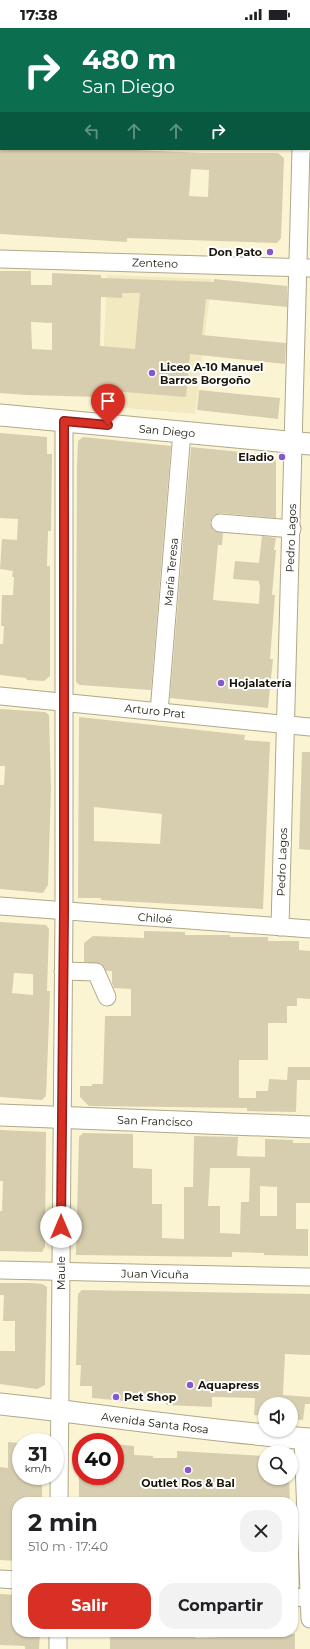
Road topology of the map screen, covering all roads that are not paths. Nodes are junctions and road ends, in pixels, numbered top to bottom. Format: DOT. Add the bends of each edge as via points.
graph roads {
  1 [pos="301,150"];
  2 [pos="0,259"];
  3 [pos="304,267"];
  4 [pos="0,415"];
  5 [pos="64,421"];
  6 [pos="182,432"];
  7 [pos="302,443"];
  8 [pos="220,523"];
  9 [pos="292,529"];
  10 [pos="0,696"];
  11 [pos="64,702"];
  12 [pos="159,712"];
  13 [pos="286,725"];
  14 [pos="310,727"];
  15 [pos="0,906"];
  16 [pos="64,911"];
  17 [pos="280,927"];
  18 [pos="310,929"];
  19 [pos="63,971"];
  20 [pos="107,997"];
  21 [pos="0,1115"];
  22 [pos="62,1118"];
  23 [pos="310,1127"];
  24 [pos="0,1270"];
  25 [pos="61,1271"];
  26 [pos="310,1277"];
  27 [pos="0,1404"];
  28 [pos="60,1410"];
  29 [pos="307,1439"];
  30 [pos="59,1497"];
  31 [pos="0,1578"];
  32 [pos="12,1579"];
  33 [pos="304,1597"];
  34 [pos="310,1619"];
  35 [pos="58,1637"];
  36 [pos="58,1649"];
  1 -- 3 [label="street, Pedro Lagos"];
  2 -- 3 [label="street, Zenteno"];
  3 -- 7 [label="street, Pedro Lagos"];
  4 -- 5 [label="main road, San Diego"];
  5 -- 6 [label="main road, San Diego"];
  5 -- 11 [label="street, Maule"];
  6 -- 7 [label="main road, San Diego"];
  6 -- 12 [label="street, María Teresa"];
  7 -- 9 [label="street, Pedro Lagos"];
  8 -- 9 [label="street"];
  9 -- 13 [label="street, Pedro Lagos"];
  10 -- 11 [label="street, Arturo Prat"];
  11 -- 12 [label="street, Arturo Prat"];
  11 -- 16 [label="street, Maule"];
  12 -- 13 [label="street, Arturo Prat"];
  13 -- 14 [label="street, Arturo Prat"];
  13 -- 17 [label="street, Pedro Lagos"];
  15 -- 16 [label="street, Chiloé"];
  16 -- 17 [label="street, Chiloé"];
  16 -- 19 [label="street, Maule"];
  17 -- 18 [label="street, Chiloé"];
  19 -- 20 [label="street" via="96,972"];
  19 -- 22 [label="street, Maule"];
  21 -- 22 [label="main road, San Francisco"];
  22 -- 23 [label="main road, San Francisco"];
  22 -- 25 [label="street, Maule"];
  24 -- 25 [label="street, Juan Vicuña"];
  25 -- 26 [label="street, Juan Vicuña"];
  25 -- 28 [label="street, Maule"];
  27 -- 28 [label="main road, Avenida Santa Rosa"];
  28 -- 29 [label="main road, Avenida Santa Rosa" via="192,1428"];
  28 -- 30 [label="street, Maule"];
  29 -- 33 [label="street"];
  31 -- 32 [label="street"];
  33 -- 34 [label="street"];
  35 -- 36 [label="street"];
}
